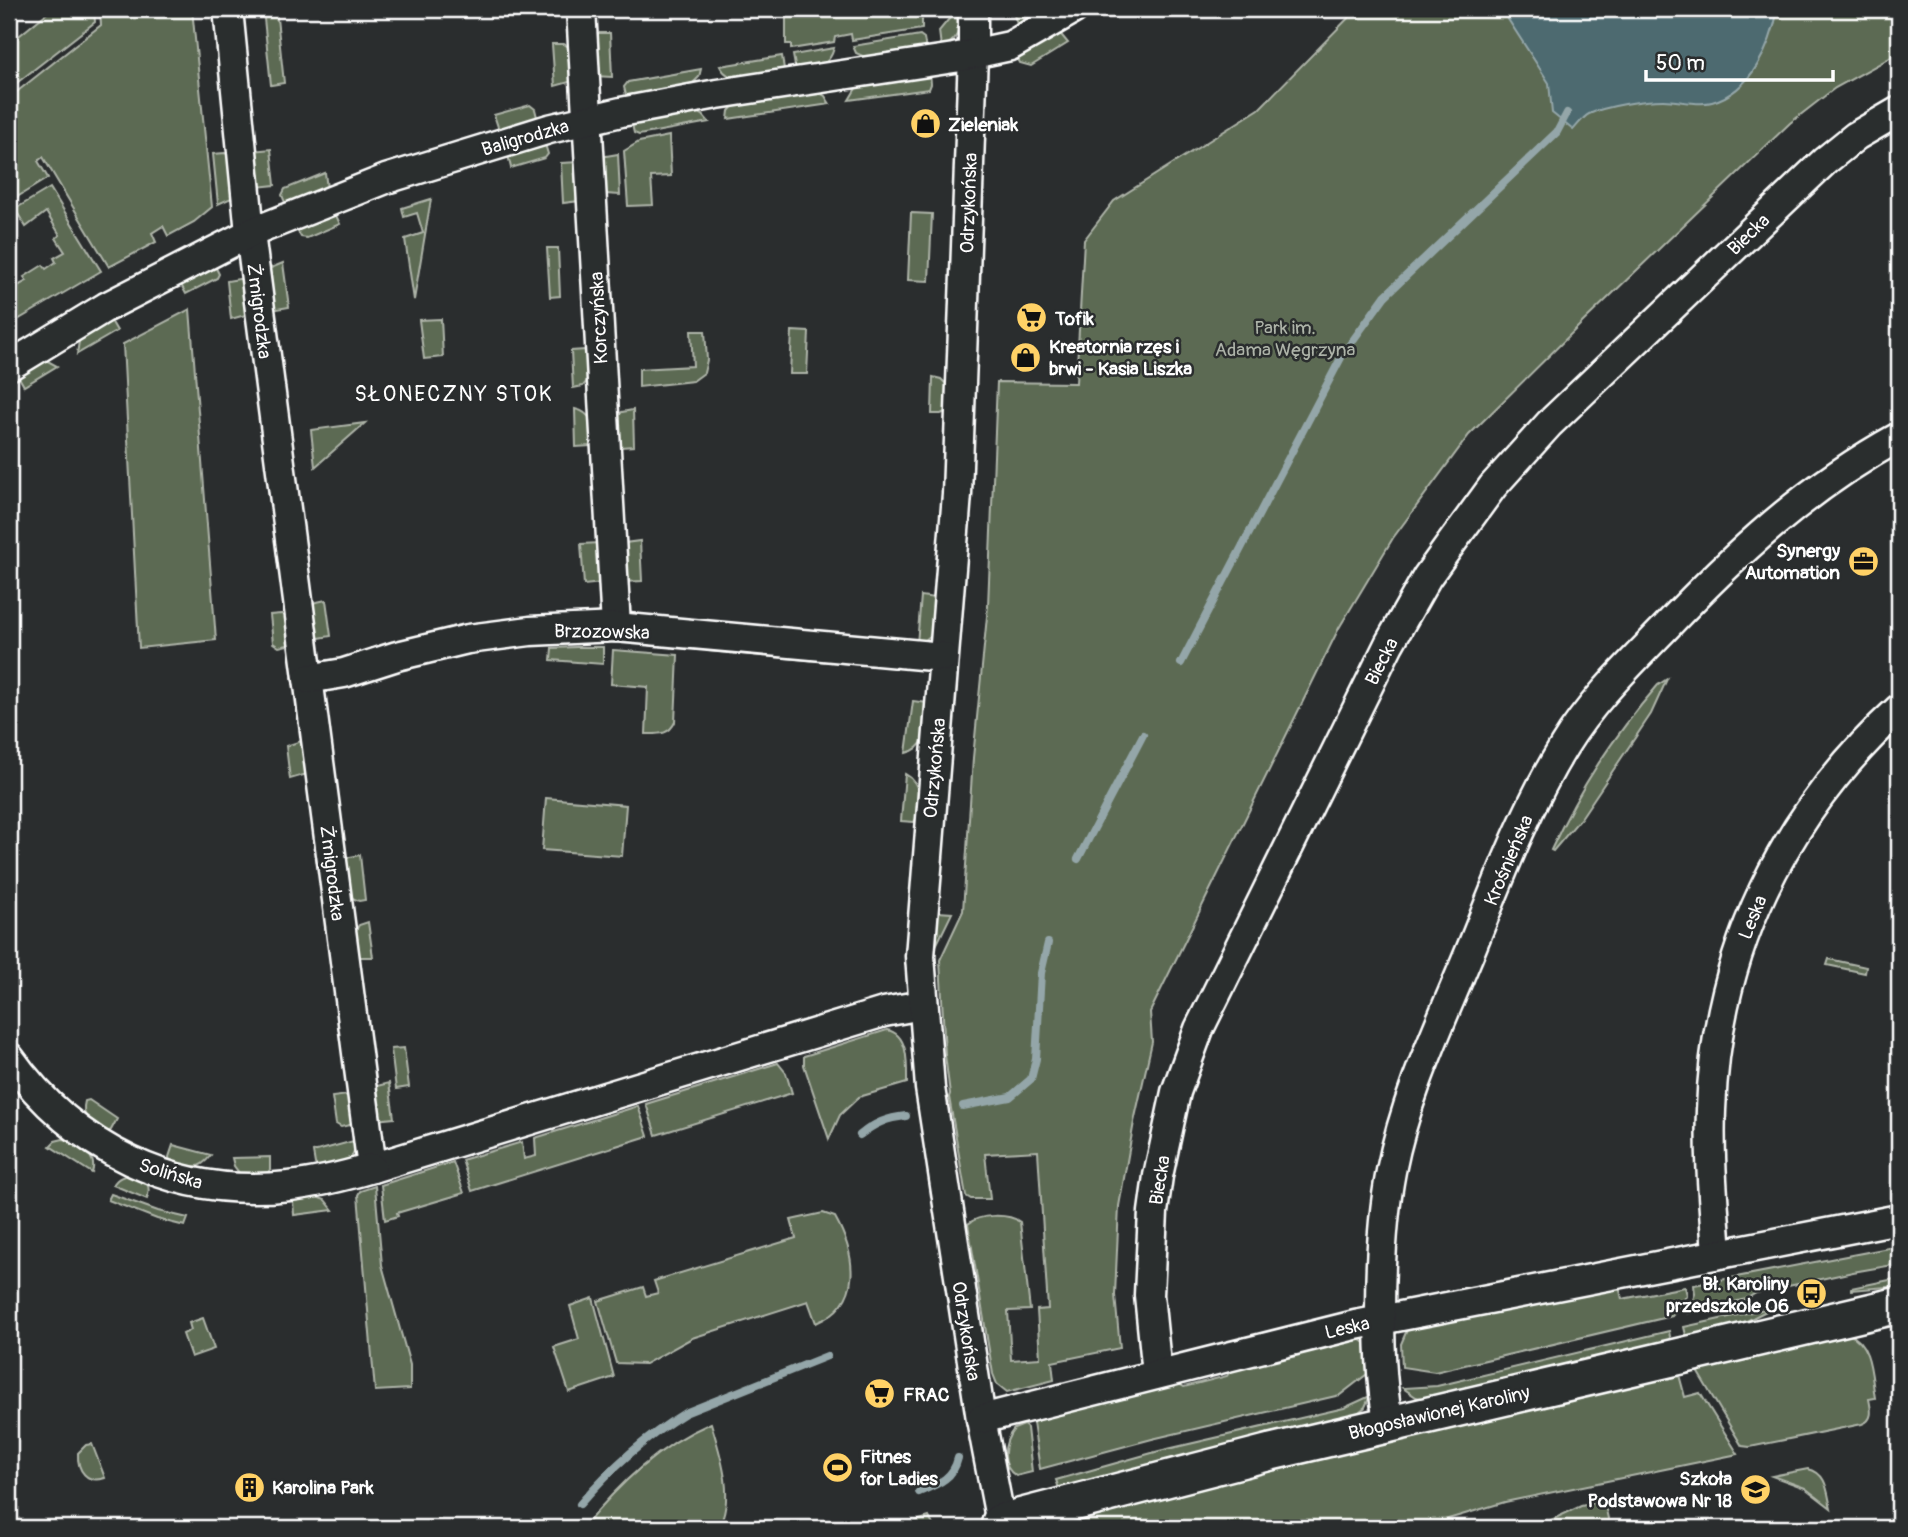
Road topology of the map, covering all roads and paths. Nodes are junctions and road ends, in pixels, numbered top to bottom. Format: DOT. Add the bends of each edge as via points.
graph roads {
  1 [pos="228,9"];
  2 [pos="580,9"];
  3 [pos="973,9"];
  4 [pos="1074,9"];
  5 [pos="974,54"];
  6 [pos="1899,111"];
  7 [pos="587,120"];
  8 [pos="250,233"];
  9 [pos="9,366"];
  10 [pos="1899,437"];
  11 [pos="616,627"];
  12 [pos="943,657"];
  13 [pos="308,679"];
  14 [pos="1899,709"];
  15 [pos="922,1005"];
  16 [pos="9,1057"];
  17 [pos="372,1168"];
  18 [pos="1899,1219"];
  19 [pos="1717,1254"];
  20 [pos="1899,1305"];
  21 [pos="1380,1320"];
  22 [pos="1157,1374"];
  23 [pos="981,1419"];
  24 [pos="1389,1424"];
  25 [pos="994,1526"];
  1 -- 8 [label="street, Żmigrodzka"];
  2 -- 7 [label="street, Korczyńska"];
  3 -- 5 [label="street, Odrzykońska"];
  4 -- 5 [label="street, Baligrodzka" via="1010,46"];
  5 -- 7 [label="street, Baligrodzka" via="717,94"];
  5 -- 12 [label="street, Odrzykońska" via="957,494"];
  6 -- 22 [label="street, Biecka" via="1856,135 1825,161 1549,424 1493,486 1427,577 1389,644 1227,971 1175,1092 1153,1212 1149,1295"];
  7 -- 8 [label="street, Baligrodzka" via="398,175"];
  7 -- 11 [label="street, Korczyńska"];
  8 -- 9 [label="street, Baligrodzka" via="106,307"];
  8 -- 13 [label="street, Żmigrodzka"];
  10 -- 21 [label="street, Krośnieńska" via="1811,492 1758,535 1625,667 1564,746 1531,807 1410,1101 1391,1171 1382,1240"];
  11 -- 12 [label="street, Brzozowska"];
  11 -- 13 [label="street, Brzozowska" via="468,639"];
  12 -- 15 [label="street, Odrzykońska" via="921,921"];
  13 -- 17 [label="street, Żmigrodzka"];
  14 -- 19 [label="street, Leska" via="1866,740 1805,815 1773,865 1745,929 1716,1049 1711,1111"];
  15 -- 17 [label="street" via="884,1012"];
  15 -- 23 [label="street, Odrzykońska" via="930,1088"];
  16 -- 17 [label="street, Solińska" via="27,1082 88,1139 161,1173 218,1186 260,1188 315,1183"];
  18 -- 19 [label="street, Leska"];
  19 -- 21 [label="street, Leska"];
  20 -- 24 [label="street, Błogosławionej Karoliny"];
  21 -- 22 [label="street, Leska"];
  21 -- 24 [label="street, Krośnieńska"];
  22 -- 23 [label="street, Leska"];
  23 -- 25 [label="street, Odrzykońska"];
  24 -- 25 [label="street, Błogosławionej Karoliny" via="1154,1481"];
}
